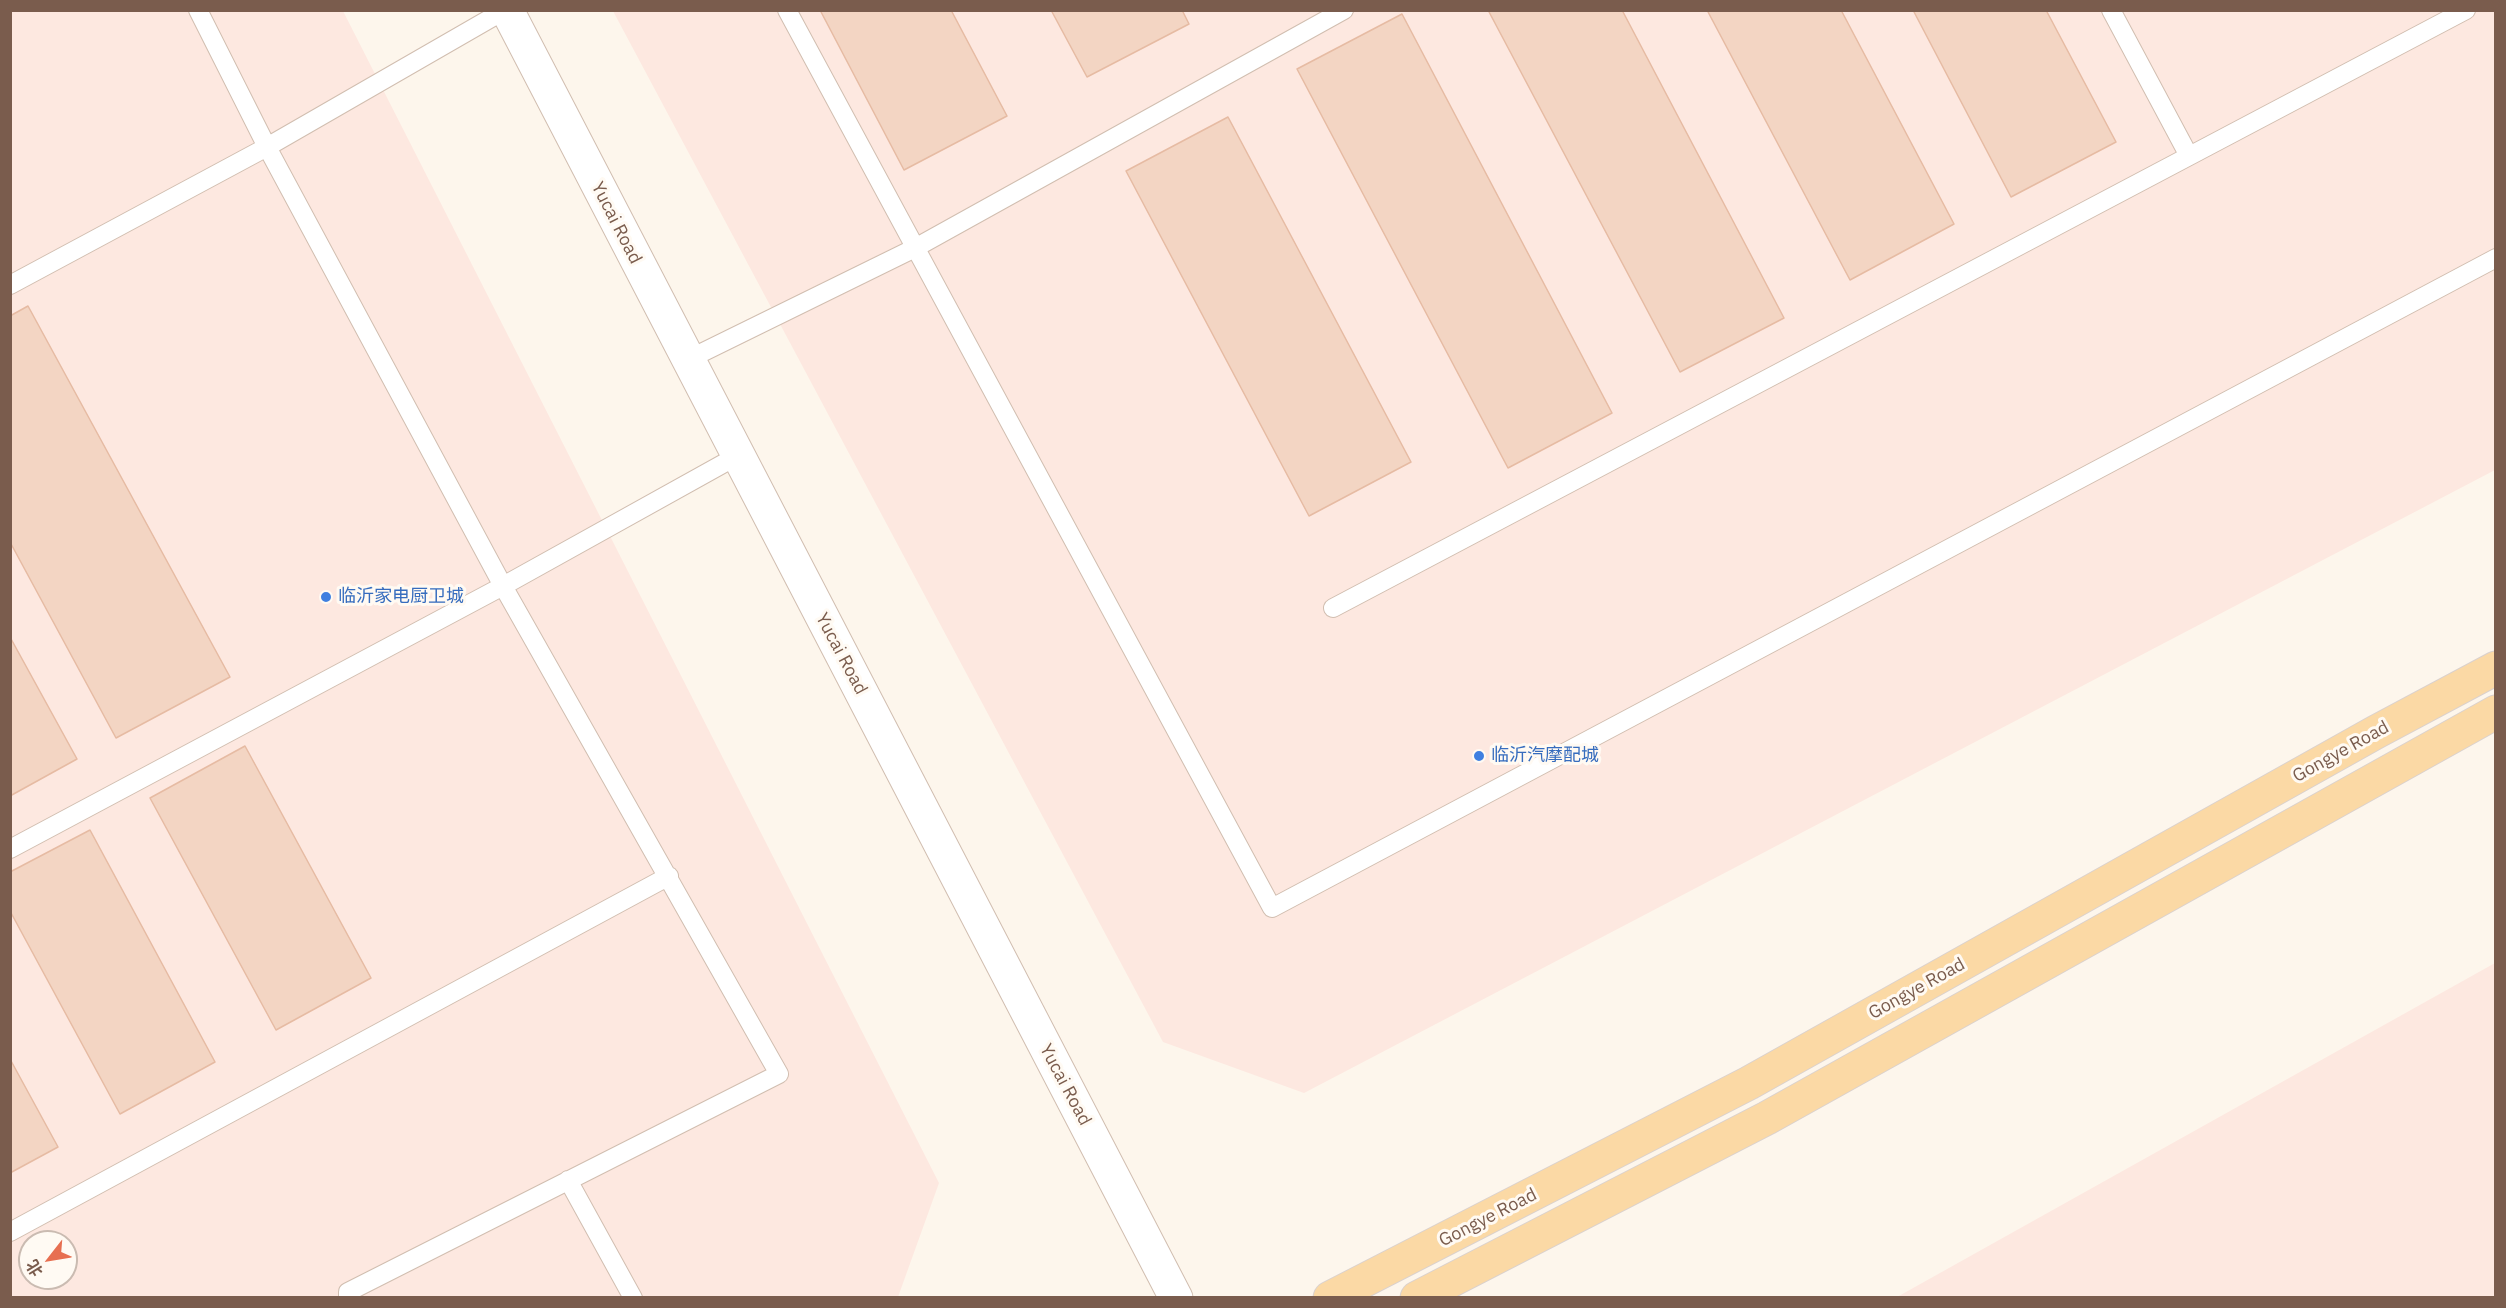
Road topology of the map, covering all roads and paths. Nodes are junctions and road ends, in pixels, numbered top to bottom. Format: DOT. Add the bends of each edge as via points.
graph roads {
  1 [pos="198,10"];
  2 [pos="506,10"];
  3 [pos="787,10"];
  4 [pos="1344,10"];
  5 [pos="2111,10"];
  6 [pos="2466,10"];
  7 [pos="267,147"];
  8 [pos="2189,156"];
  9 [pos="915,248"];
  10 [pos="2496,258"];
  11 [pos="10,285"];
  12 [pos="687,360"];
  13 [pos="737,456"];
  14 [pos="503,586"];
  15 [pos="1333,608"];
  16 [pos="2496,668"];
  17 [pos="2496,712"];
  18 [pos="10,849"];
  19 [pos="669,876"];
  20 [pos="568,1180"];
  21 [pos="10,1232"];
  22 [pos="348,1298"];
  23 [pos="633,1298"];
  24 [pos="1176,1298"];
  25 [pos="1330,1298"];
  26 [pos="1417,1298"];
  1 -- 7 [label="lane"];
  2 -- 7 [label="lane"];
  2 -- 12 [label="street, Yucai Road"];
  3 -- 9 [label="lane"];
  4 -- 9 [label="lane"];
  5 -- 8 [label="lane"];
  6 -- 8 [label="lane"];
  7 -- 11 [label="lane"];
  7 -- 14 [label="lane"];
  8 -- 15 [label="lane"];
  9 -- 10 [label="lane" via="1272,908"];
  9 -- 12 [label="lane"];
  12 -- 13 [label="street, Yucai Road"];
  13 -- 14 [label="lane"];
  13 -- 24 [label="street, Yucai Road"];
  14 -- 18 [label="lane"];
  14 -- 19 [label="lane"];
  16 -- 25 [label="main road, Gongye Road" via="1749,1083"];
  17 -- 26 [label="main road" via="1767,1118"];
  19 -- 20 [label="lane" via="779,1074"];
  19 -- 21 [label="lane"];
  20 -- 22 [label="lane" via="348,1292"];
  20 -- 23 [label="lane"];
}
